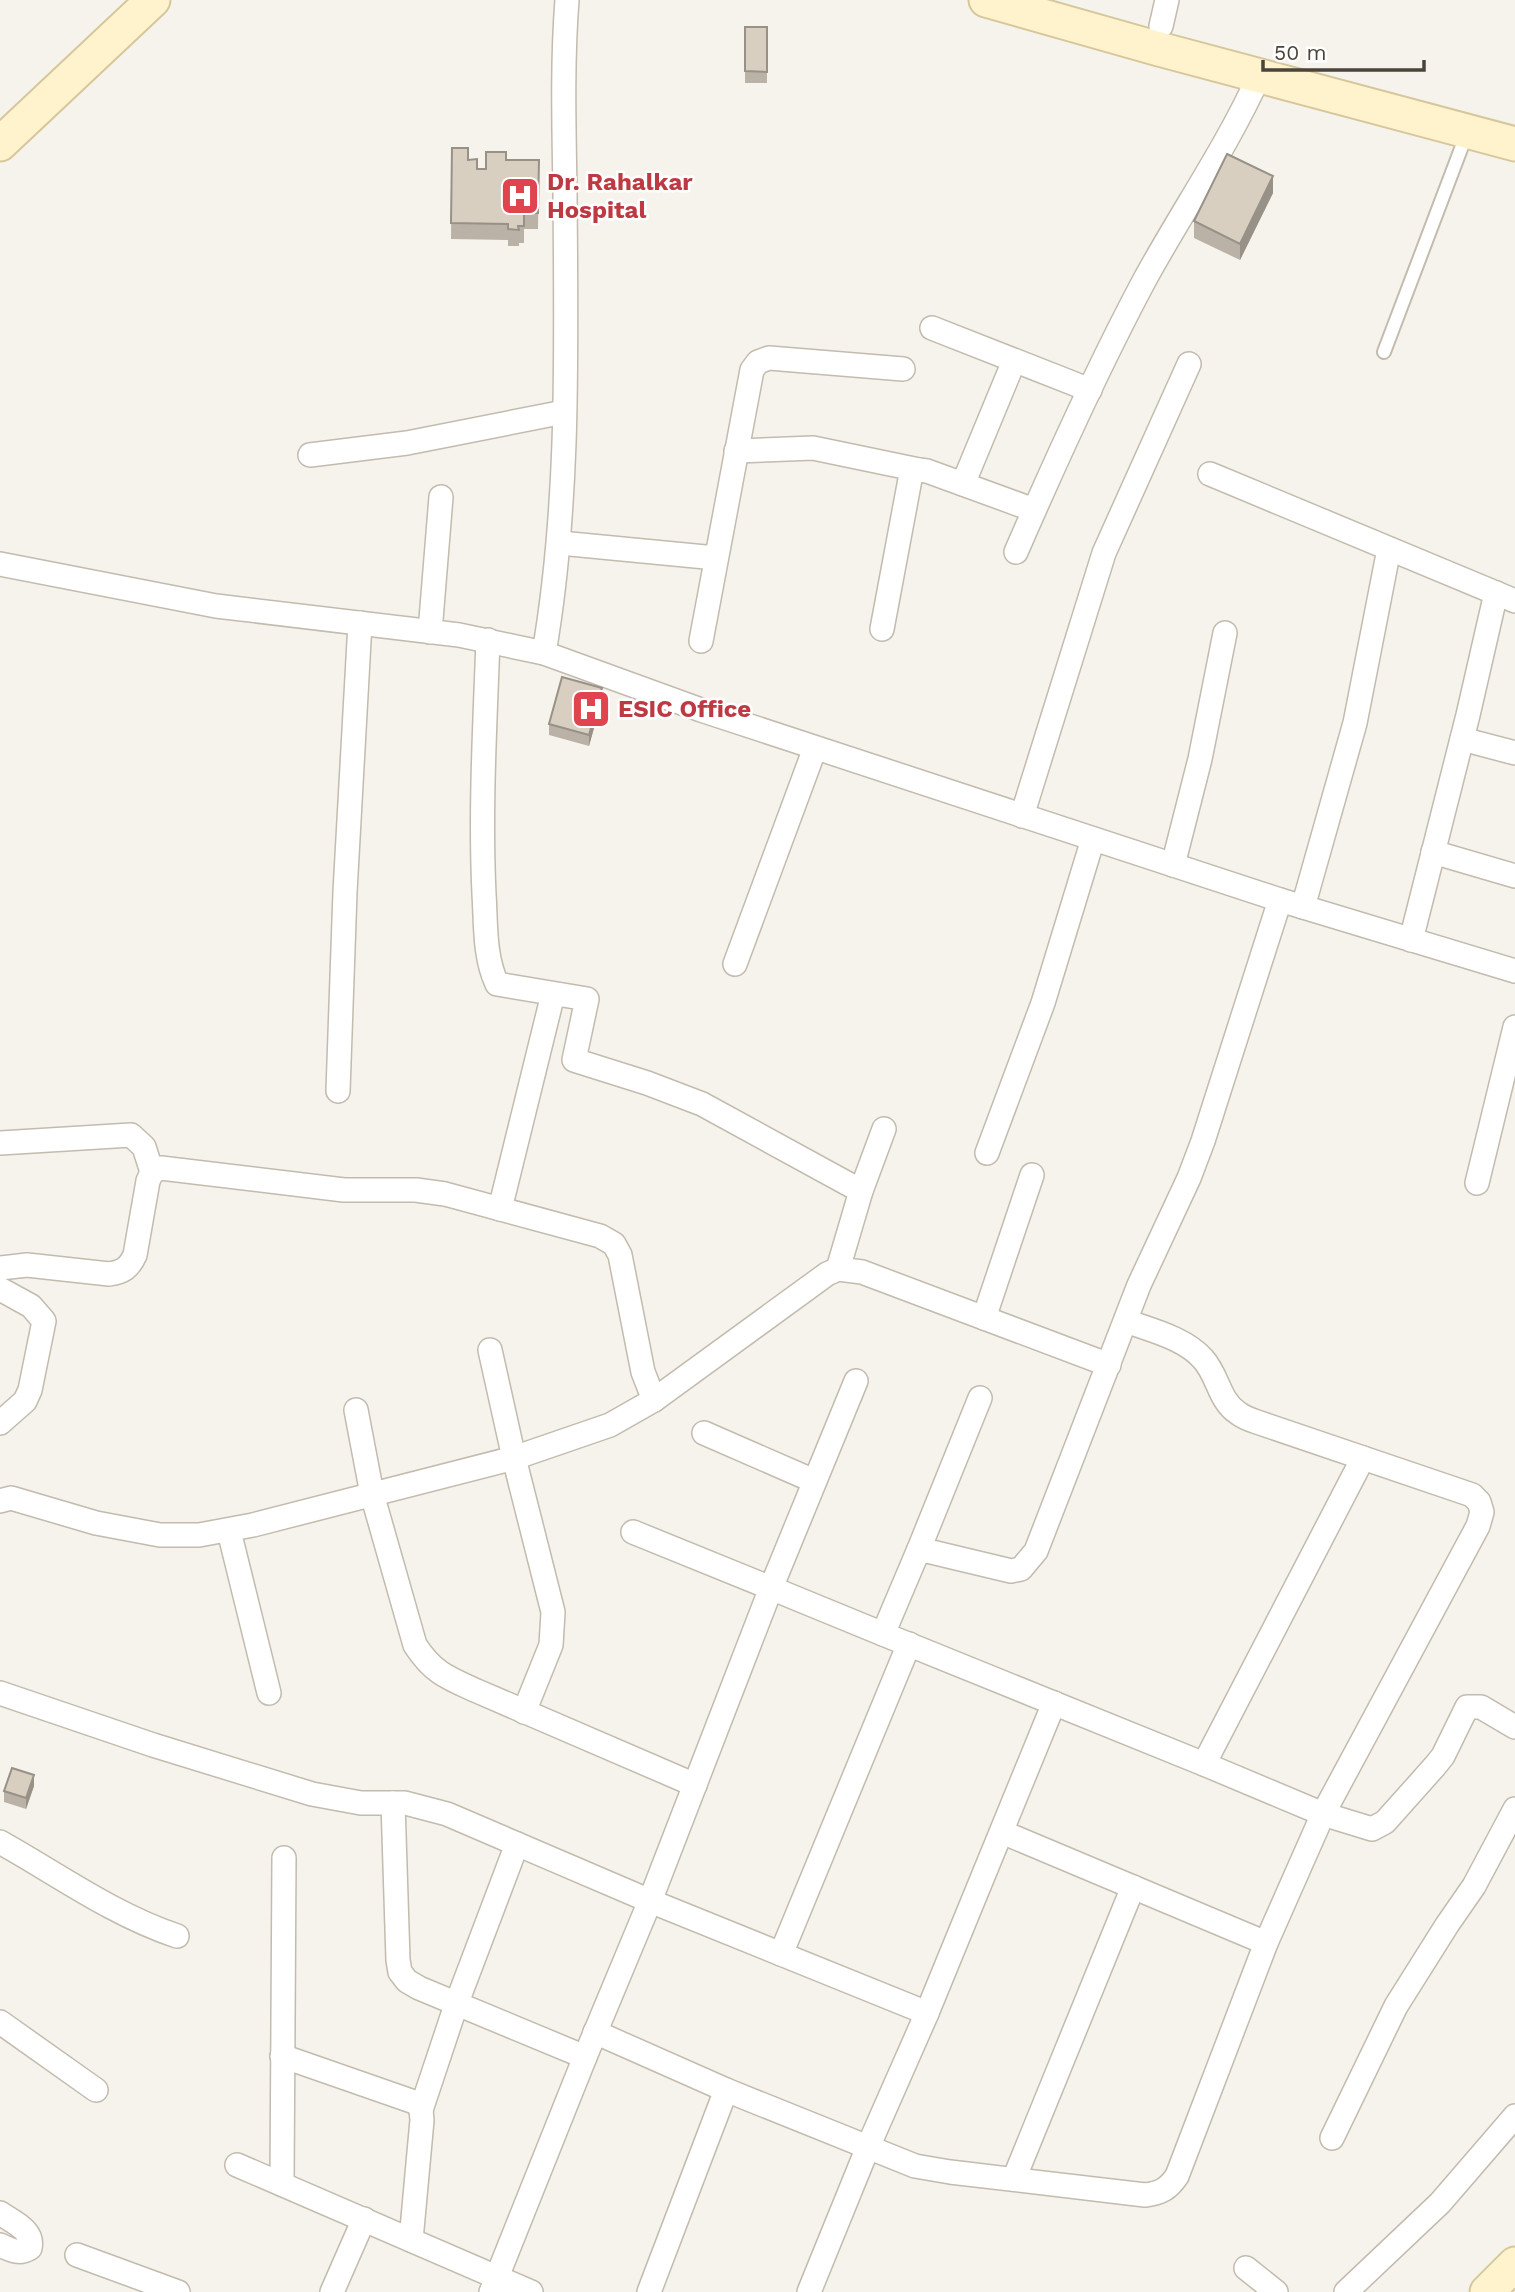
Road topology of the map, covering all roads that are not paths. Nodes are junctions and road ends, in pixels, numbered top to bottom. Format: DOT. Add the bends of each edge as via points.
graph roads {
  1 [pos="123,0"];
  2 [pos="153,0"];
  3 [pos="567,0"];
  4 [pos="986,0"];
  5 [pos="1066,0"];
  6 [pos="1164,13"];
  7 [pos="1259,76"];
  8 [pos="0,117"];
  9 [pos="1515,124"];
  10 [pos="1468,131"];
  11 [pos="0,144"];
  12 [pos="1515,144"];
  13 [pos="932,328"];
  14 [pos="1384,352"];
  15 [pos="1014,361"];
  16 [pos="1189,364"];
  17 [pos="903,369"];
  18 [pos="1090,390"];
  19 [pos="564,412"];
  20 [pos="736,451"];
  21 [pos="310,455"];
  22 [pos="919,470"];
  23 [pos="1210,474"];
  24 [pos="963,484"];
  25 [pos="441,497"];
  26 [pos="1034,510"];
  27 [pos="560,543"];
  28 [pos="1389,549"];
  29 [pos="1016,552"];
  30 [pos="716,558"];
  31 [pos="0,564"];
  32 [pos="1506,597"];
  33 [pos="360,623"];
  34 [pos="882,629"];
  35 [pos="430,632"];
  36 [pos="1225,633"];
  37 [pos="488,640"];
  38 [pos="701,641"];
  39 [pos="544,653"];
  40 [pos="1462,739"];
  41 [pos="815,748"];
  42 [pos="1515,753"];
  43 [pos="1022,816"];
  44 [pos="1093,839"];
  45 [pos="1433,852"];
  46 [pos="1173,865"];
  47 [pos="1515,876"];
  48 [pos="1280,900"];
  49 [pos="1303,908"];
  50 [pos="1411,940"];
  51 [pos="735,964"];
  52 [pos="1515,971"];
  53 [pos="553,994"];
  54 [pos="1515,1027"];
  55 [pos="338,1091"];
  56 [pos="884,1129"];
  57 [pos="0,1143"];
  58 [pos="987,1153"];
  59 [pos="152,1172"];
  60 [pos="1032,1175"];
  61 [pos="1477,1183"];
  62 [pos="861,1191"];
  63 [pos="500,1209"];
  64 [pos="0,1268"];
  65 [pos="838,1269"];
  66 [pos="0,1289"];
  67 [pos="984,1318"];
  68 [pos="1126,1321"];
  69 [pos="490,1350"];
  70 [pos="1109,1365"];
  71 [pos="856,1381"];
  72 [pos="980,1398"];
  73 [pos="654,1399"];
  74 [pos="356,1410"];
  75 [pos="0,1423"];
  76 [pos="704,1433"];
  77 [pos="513,1458"];
  78 [pos="1363,1458"];
  79 [pos="814,1481"];
  80 [pos="372,1494"];
  81 [pos="0,1501"];
  82 [pos="229,1531"];
  83 [pos="633,1532"];
  84 [pos="919,1549"];
  85 [pos="771,1588"];
  86 [pos="883,1634"];
  87 [pos="909,1644"];
  88 [pos="0,1693"];
  89 [pos="269,1693"];
  90 [pos="1054,1703"];
  91 [pos="524,1712"];
  92 [pos="1515,1727"];
  93 [pos="1204,1764"];
  94 [pos="695,1785"];
  95 [pos="393,1803"];
  96 [pos="1515,1809"];
  97 [pos="1323,1814"];
  98 [pos="1002,1832"];
  99 [pos="0,1842"];
  100 [pos="517,1844"];
  101 [pos="284,1858"];
  102 [pos="1133,1887"];
  103 [pos="650,1901"];
  104 [pos="177,1936"];
  105 [pos="1266,1943"];
  106 [pos="781,1954"];
  107 [pos="456,2005"];
  108 [pos="927,2013"];
  109 [pos="0,2022"];
  110 [pos="595,2032"];
  111 [pos="282,2056"];
  112 [pos="584,2057"];
  113 [pos="96,2090"];
  114 [pos="726,2090"];
  115 [pos="421,2110"];
  116 [pos="1515,2116"];
  117 [pos="1332,2138"];
  118 [pos="868,2147"];
  119 [pos="237,2165"];
  120 [pos="1014,2179"];
  121 [pos="282,2184"];
  122 [pos="0,2213"];
  123 [pos="364,2219"];
  124 [pos="411,2240"];
  125 [pos="0,2245"];
  126 [pos="77,2255"];
  127 [pos="1515,2264"];
  128 [pos="1246,2268"];
  129 [pos="494,2285"];
  130 [pos="172,2291"];
  131 [pos="332,2292"];
  132 [pos="531,2292"];
  133 [pos="649,2292"];
  134 [pos="808,2292"];
  135 [pos="1276,2292"];
  136 [pos="1346,2292"];
  137 [pos="1487,2292"];
  1 -- 8 [label="main road"];
  2 -- 11 [label="main road"];
  3 -- 19 [label="street"];
  4 -- 7 [label="main road"];
  5 -- 6 [label="main road"];
  6 -- 9 [label="main road"];
  7 -- 10 [label="main road"];
  7 -- 18 [label="street" via="1217,160 1145,280"];
  10 -- 12 [label="main road"];
  10 -- 14 [label="lane"];
  13 -- 15 [label="street"];
  15 -- 18 [label="street"];
  15 -- 24 [label="street"];
  16 -- 43 [label="street" via="1104,553"];
  17 -- 20 [label="street" via="769,358 758,362 747,386"];
  18 -- 26 [label="street"];
  19 -- 21 [label="street" via="407,443"];
  19 -- 27 [label="street"];
  20 -- 22 [label="street" via="813,447"];
  20 -- 30 [label="street"];
  22 -- 24 [label="street"];
  22 -- 34 [label="street" via="911,474 908,483"];
  23 -- 28 [label="street"];
  24 -- 26 [label="street"];
  25 -- 35 [label="street"];
  26 -- 29 [label="street"];
  27 -- 30 [label="street"];
  27 -- 39 [label="street"];
  28 -- 32 [label="street"];
  28 -- 49 [label="street" via="1354,723"];
  30 -- 38 [label="street"];
  31 -- 33 [label="street" via="216,606"];
  32 -- 40 [label="street"];
  33 -- 35 [label="street"];
  33 -- 55 [label="street"];
  35 -- 37 [label="street"];
  36 -- 46 [label="street"];
  37 -- 39 [label="street"];
  37 -- 53 [label="street" via="482,852 489,960 497,985"];
  39 -- 41 [label="street"];
  40 -- 42 [label="street"];
  40 -- 45 [label="street"];
  41 -- 43 [label="street"];
  41 -- 51 [label="street"];
  43 -- 44 [label="street"];
  44 -- 46 [label="street"];
  44 -- 58 [label="street" via="1043,1003"];
  45 -- 47 [label="street"];
  45 -- 50 [label="street"];
  46 -- 48 [label="street"];
  48 -- 49 [label="street"];
  48 -- 68 [label="street" via="1203,1141"];
  49 -- 50 [label="street"];
  50 -- 52 [label="street"];
  53 -- 62 [label="street" via="587,999 574,1060 702,1104"];
  53 -- 63 [label="street"];
  54 -- 61 [label="street"];
  56 -- 62 [label="street"];
  57 -- 59 [label="street" via="131,1135 144,1147"];
  59 -- 63 [label="street" via="161,1168 344,1190 416,1190"];
  59 -- 64 [label="street" via="135,1255 121,1272 27,1265"];
  60 -- 67 [label="street"];
  62 -- 65 [label="street"];
  63 -- 73 [label="street" via="600,1236 614,1244 643,1372"];
  65 -- 67 [label="street" via="862,1272"];
  65 -- 73 [label="street"];
  66 -- 75 [label="street" via="31,1306 44,1321 30,1390 25,1401"];
  67 -- 70 [label="street"];
  68 -- 70 [label="street"];
  68 -- 78 [label="street" via="1203,1358 1224,1399 1237,1413"];
  69 -- 77 [label="street"];
  70 -- 84 [label="street" via="1030,1562 1011,1571"];
  71 -- 79 [label="street"];
  72 -- 84 [label="street"];
  73 -- 77 [label="street" via="610,1425"];
  74 -- 80 [label="street"];
  76 -- 79 [label="street"];
  77 -- 80 [label="street"];
  77 -- 91 [label="street" via="553,1612 551,1645"];
  78 -- 93 [label="street"];
  78 -- 97 [label="street" via="1472,1495 1482,1512 1445,1591"];
  79 -- 85 [label="street"];
  80 -- 82 [label="street"];
  80 -- 91 [label="street" via="415,1645 426,1663"];
  81 -- 82 [label="street" via="11,1499 160,1535"];
  82 -- 89 [label="street"];
  83 -- 85 [label="street"];
  84 -- 86 [label="street"];
  85 -- 86 [label="street"];
  85 -- 94 [label="street"];
  86 -- 87 [label="street"];
  87 -- 90 [label="street"];
  87 -- 106 [label="street"];
  88 -- 95 [label="street" via="312,1794 361,1803"];
  90 -- 93 [label="street"];
  90 -- 98 [label="street"];
  91 -- 94 [label="street"];
  92 -- 97 [label="street" via="1480,1707 1467,1707 1443,1756 1385,1822 1372,1829"];
  93 -- 97 [label="street"];
  94 -- 103 [label="street"];
  95 -- 100 [label="street" via="424,1807"];
  95 -- 107 [label="street" via="400,1972 407,1981"];
  96 -- 117 [label="street" via="1474,1886 1396,2006"];
  97 -- 105 [label="street"];
  98 -- 102 [label="street"];
  98 -- 108 [label="street"];
  99 -- 104 [label="street" via="107,1906"];
  100 -- 103 [label="street"];
  100 -- 107 [label="street"];
  101 -- 111 [label="street"];
  102 -- 105 [label="street"];
  102 -- 120 [label="street"];
  103 -- 106 [label="street"];
  103 -- 110 [label="street"];
  105 -- 120 [label="street" via="1169,2187 1145,2195"];
  106 -- 108 [label="street"];
  107 -- 112 [label="street"];
  107 -- 115 [label="street"];
  108 -- 118 [label="street"];
  109 -- 113 [label="street"];
  110 -- 112 [label="street"];
  110 -- 114 [label="street"];
  111 -- 115 [label="street" via="408,2098"];
  111 -- 121 [label="street"];
  112 -- 129 [label="street"];
  114 -- 118 [label="street"];
  114 -- 133 [label="street"];
  115 -- 124 [label="street"];
  116 -- 136 [label="street" via="1440,2203"];
  118 -- 120 [label="street" via="915,2166"];
  118 -- 134 [label="street"];
  119 -- 121 [label="street"];
  121 -- 123 [label="street"];
  122 -- 125 [label="street" via="32,2240 24,2252"];
  123 -- 124 [label="street"];
  123 -- 131 [label="street"];
  124 -- 129 [label="street"];
  126 -- 130 [label="street"];
  127 -- 137 [label="main road"];
  128 -- 135 [label="street"];
  129 -- 132 [label="street"];
}
